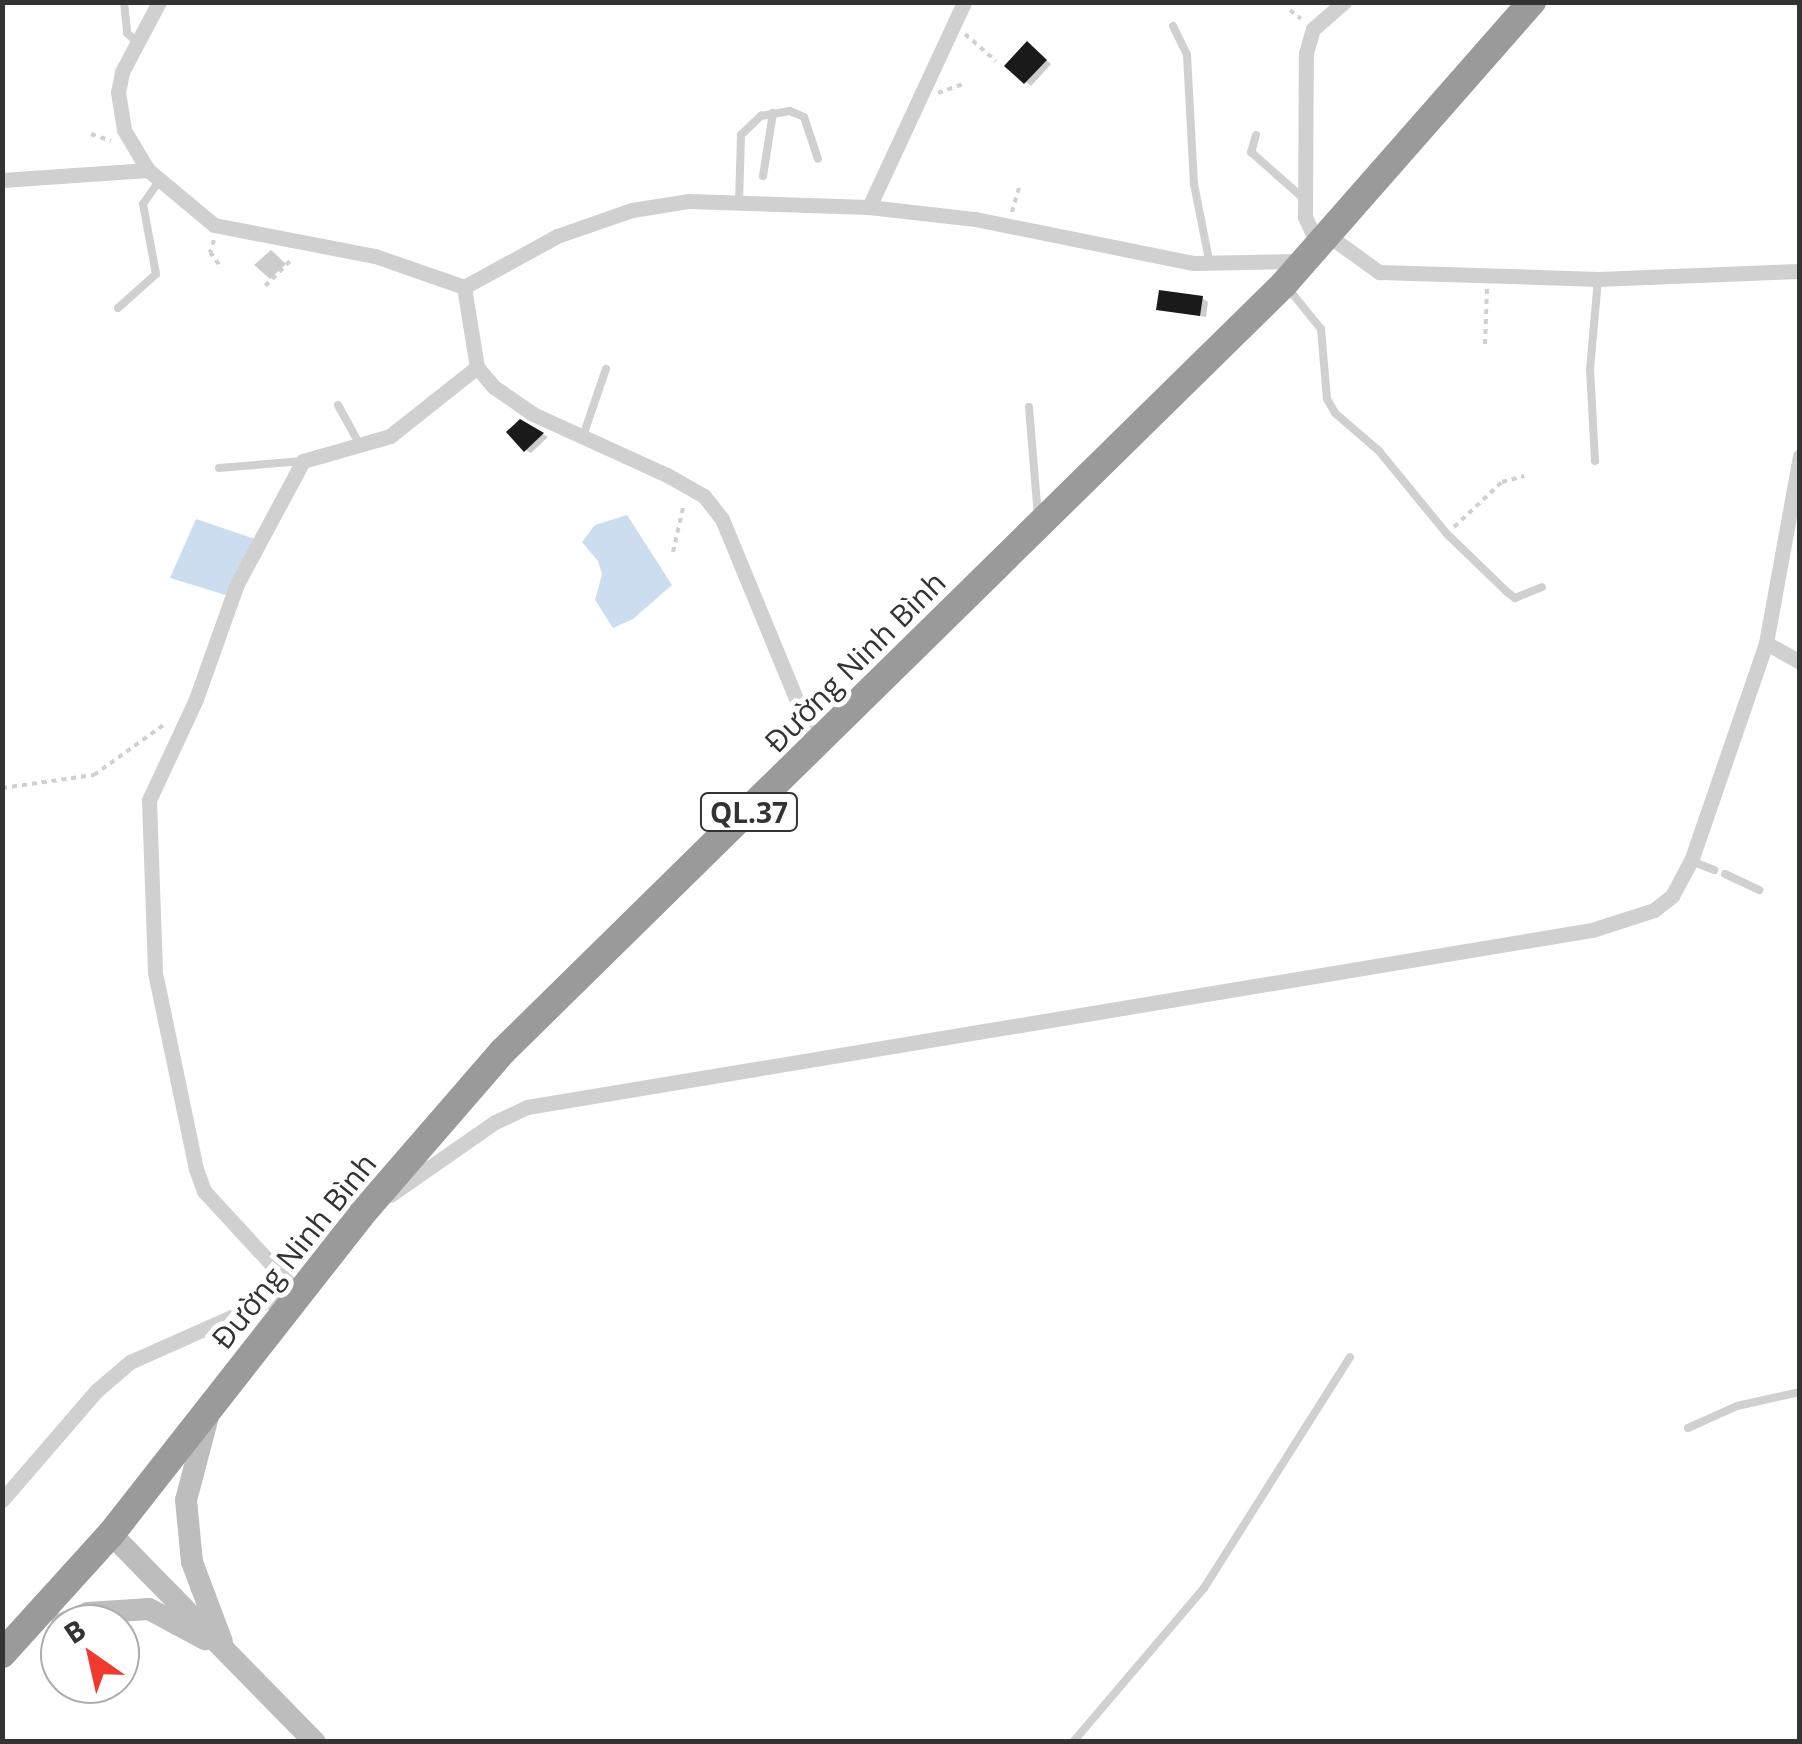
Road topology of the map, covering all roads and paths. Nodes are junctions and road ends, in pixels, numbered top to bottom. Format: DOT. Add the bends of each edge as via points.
graph roads {
  1 [pos="124,2"];
  2 [pos="159,2"];
  3 [pos="964,2"];
  4 [pos="1344,2"];
  5 [pos="1532,2"];
  6 [pos="1174,26"];
  7 [pos="952,27"];
  8 [pos="138,43"];
  9 [pos="996,61"];
  10 [pos="773,113"];
  11 [pos="1256,135"];
  12 [pos="818,159"];
  13 [pos="154,176"];
  14 [pos="762,176"];
  15 [pos="2,180"];
  16 [pos="1020,187"];
  17 [pos="1307,201"];
  18 [pos="739,204"];
  19 [pos="869,207"];
  20 [pos="1007,226"];
  21 [pos="221,227"];
  22 [pos="300,242"];
  23 [pos="1318,248"];
  24 [pos="1210,265"];
  25 [pos="220,266"];
  26 [pos="1800,271"];
  27 [pos="1487,274"];
  28 [pos="1598,279"];
  29 [pos="1284,284"];
  30 [pos="265,286"];
  31 [pos="464,286"];
  32 [pos="118,308"];
  33 [pos="1485,344"];
  34 [pos="478,367"];
  35 [pos="606,368"];
  36 [pos="338,406"];
  37 [pos="1029,407"];
  38 [pos="583,436"];
  39 [pos="361,446"];
  40 [pos="1800,456"];
  41 [pos="302,461"];
  42 [pos="1595,461"];
  43 [pos="219,468"];
  44 [pos="1524,476"];
  45 [pos="688,487"];
  46 [pos="1038,526"];
  47 [pos="1447,534"];
  48 [pos="672,552"];
  49 [pos="1542,588"];
  50 [pos="1766,643"];
  51 [pos="1800,662"];
  52 [pos="196,699"];
  53 [pos="816,747"];
  54 [pos="2,788"];
  55 [pos="1691,861"];
  56 [pos="1714,870"];
  57 [pos="1724,874"];
  58 [pos="1760,890"];
  59 [pos="360,1216"];
  60 [pos="295,1298"];
  61 [pos="1350,1356"];
  62 [pos="1800,1392"];
  63 [pos="210,1407"];
  64 [pos="1688,1428"];
  65 [pos="2,1500"];
  66 [pos="112,1534"];
  67 [pos="140,1610"];
  68 [pos="40,1634"];
  69 [pos="225,1650"];
  70 [pos="5,1651"];
  71 [pos="315,1742"];
  72 [pos="1073,1742"];
  1 -- 8 [label="lane" via="127,33"];
  2 -- 8 [label="street"];
  3 -- 7 [label="street"];
  4 -- 17 [label="street" via="1308,41"];
  5 -- 23 [label="highway, Đường Ninh Bình / QL.37"];
  6 -- 24 [label="lane" via="1188,55 1194,184"];
  7 -- 9 [label="path"];
  7 -- 19 [label="street"];
  8 -- 13 [label="street" via="122,72 119,111"];
  10 -- 12 [label="lane" via="804,117"];
  10 -- 14 [label="lane"];
  10 -- 18 [label="lane" via="741,135"];
  11 -- 17 [label="lane" via="1251,152"];
  13 -- 15 [label="street"];
  13 -- 21 [label="street"];
  13 -- 32 [label="lane" via="144,204 156,274"];
  16 -- 20 [label="path"];
  17 -- 23 [label="street" via="1308,231"];
  18 -- 19 [label="street"];
  18 -- 31 [label="street" via="689,201 621,213 546,241"];
  19 -- 20 [label="street"];
  20 -- 24 [label="street"];
  21 -- 22 [label="street"];
  21 -- 25 [label="path" via="210,248"];
  22 -- 30 [label="path"];
  22 -- 31 [label="street" via="375,256"];
  23 -- 24 [label="street"];
  23 -- 27 [label="street" via="1379,272"];
  23 -- 29 [label="highway, Đường Ninh Bình / QL.37"];
  26 -- 28 [label="street"];
  27 -- 28 [label="street"];
  27 -- 33 [label="path"];
  28 -- 42 [label="lane" via="1590,369"];
  29 -- 46 [label="highway, Đường Ninh Bình / QL.37"];
  29 -- 47 [label="lane" via="1321,329 1327,400 1335,413 1379,451"];
  31 -- 34 [label="street"];
  34 -- 38 [label="street" via="494,388 533,414"];
  34 -- 39 [label="street" via="407,425"];
  35 -- 38 [label="lane"];
  36 -- 39 [label="lane"];
  37 -- 46 [label="lane"];
  38 -- 45 [label="street"];
  39 -- 41 [label="street"];
  40 -- 50 [label="street"];
  41 -- 43 [label="lane"];
  41 -- 52 [label="street" via="237,584"];
  44 -- 47 [label="path" via="1502,482"];
  45 -- 48 [label="path"];
  45 -- 53 [label="street" via="722,519"];
  46 -- 53 [label="highway, Đường Ninh Bình / QL.37"];
  47 -- 49 [label="lane" via="1515,598"];
  50 -- 51 [label="street"];
  50 -- 55 [label="street"];
  52 -- 54 [label="path" via="94,775"];
  52 -- 60 [label="street" via="149,800 156,972 183,1122 204,1190"];
  53 -- 59 [label="highway, Đường Ninh Bình / QL.37" via="503,1051"];
  55 -- 56 [label="lane"];
  55 -- 59 [label="street" via="1672,896 1654,910 1592,930 528,1107 495,1122"];
  57 -- 58 [label="lane"];
  59 -- 60 [label="highway, Đường Ninh Bình / QL.37"];
  60 -- 63 [label="highway, Đường Ninh Bình / QL.37"];
  60 -- 65 [label="street" via="267,1301 130,1362 85,1402"];
  61 -- 72 [label="lane" via="1204,1588"];
  62 -- 64 [label="lane" via="1737,1406"];
  63 -- 66 [label="highway, Đường Ninh Bình / QL.37"];
  63 -- 69 [label="main road" via="186,1500 192,1562"];
  66 -- 69 [label="main road"];
  66 -- 70 [label="highway, Đường Ninh Bình / QL.37"];
  67 -- 69 [label="main road"];
  68 -- 70 [label="main road"];
  69 -- 71 [label="main road"];
}
